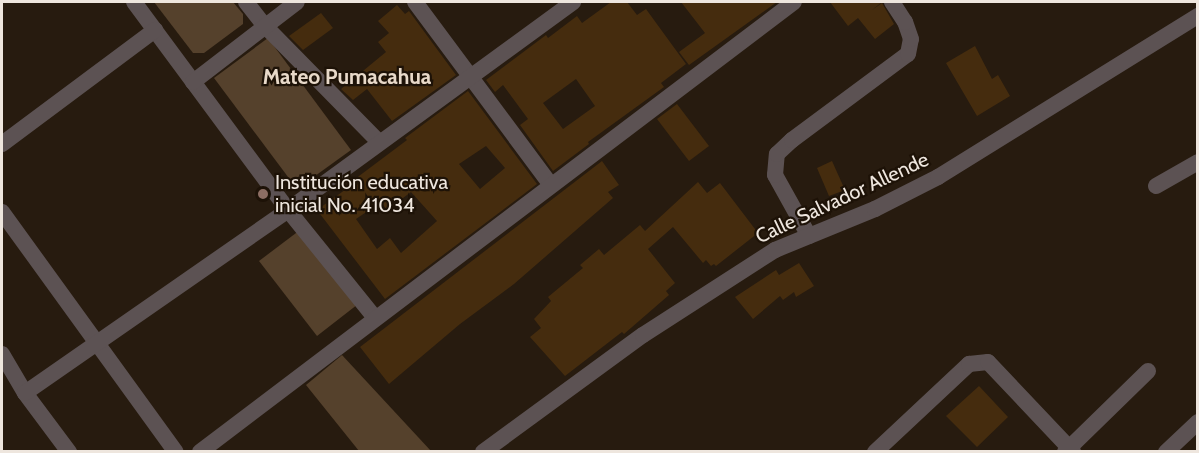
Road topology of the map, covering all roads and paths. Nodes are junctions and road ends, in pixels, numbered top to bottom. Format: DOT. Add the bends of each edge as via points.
graph roads {
  1 [pos="134,2"];
  2 [pos="246,2"];
  3 [pos="297,2"];
  4 [pos="416,2"];
  5 [pos="573,2"];
  6 [pos="794,2"];
  7 [pos="892,2"];
  8 [pos="1197,16"];
  9 [pos="265,27"];
  10 [pos="155,30"];
  11 [pos="470,77"];
  12 [pos="193,82"];
  13 [pos="379,142"];
  14 [pos="2,144"];
  15 [pos="1197,162"];
  16 [pos="550,184"];
  17 [pos="1156,186"];
  18 [pos="288,210"];
  19 [pos="2,212"];
  20 [pos="809,236"];
  21 [pos="375,318"];
  22 [pos="97,344"];
  23 [pos="2,354"];
  24 [pos="1148,371"];
  25 [pos="25,393"];
  26 [pos="1197,422"];
  27 [pos="1069,450"];
  28 [pos="69,452"];
  29 [pos="176,452"];
  30 [pos="201,452"];
  31 [pos="483,452"];
  32 [pos="875,452"];
  33 [pos="1166,452"];
  1 -- 10 [label="street"];
  2 -- 9 [label="street"];
  3 -- 9 [label="street"];
  4 -- 11 [label="street"];
  5 -- 11 [label="street"];
  6 -- 16 [label="street"];
  7 -- 20 [label="street" via="911,39 908,54 777,154 775,175"];
  8 -- 20 [label="street, Calle Salvador Allende" via="938,177"];
  9 -- 12 [label="street"];
  9 -- 13 [label="street"];
  10 -- 12 [label="street"];
  10 -- 14 [label="street"];
  11 -- 13 [label="street"];
  11 -- 16 [label="street"];
  12 -- 18 [label="street"];
  13 -- 18 [label="street"];
  15 -- 17 [label="street"];
  16 -- 21 [label="street"];
  18 -- 21 [label="street"];
  18 -- 22 [label="street"];
  19 -- 22 [label="street"];
  20 -- 31 [label="street, Calle Salvador Allende" via="775,250 643,335"];
  21 -- 30 [label="street"];
  22 -- 25 [label="street"];
  22 -- 29 [label="street"];
  23 -- 25 [label="street"];
  24 -- 27 [label="street"];
  25 -- 28 [label="street"];
  26 -- 33 [label="street"];
  27 -- 32 [label="street" via="988,362 969,364"];
}
